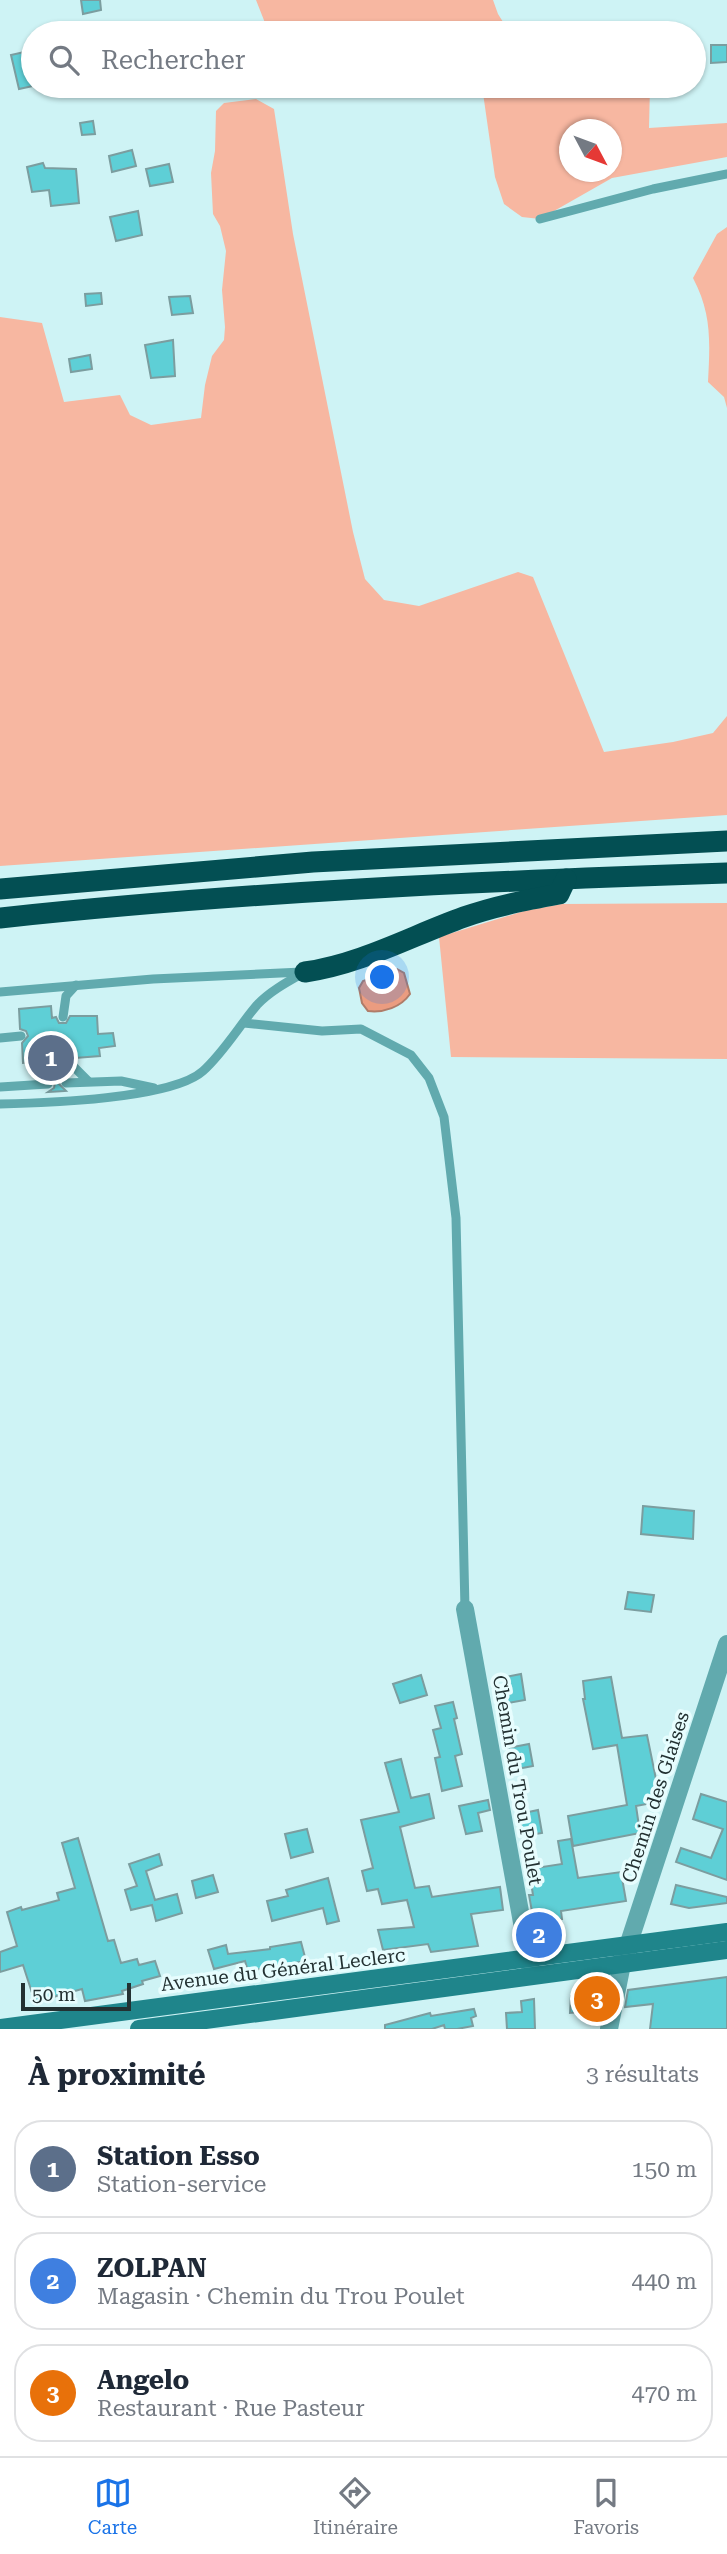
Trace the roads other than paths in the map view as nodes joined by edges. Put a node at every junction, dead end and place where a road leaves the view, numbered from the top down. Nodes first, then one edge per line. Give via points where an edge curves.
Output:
1 (727, 174) edge
2 (540, 219) dead end
3 (727, 841) edge
4 (727, 873) edge
5 (566, 879) junction
6 (0, 889) edge
7 (0, 918) edge
8 (305, 972) junction
9 (76, 985) junction
10 (0, 992) edge
11 (63, 1017) dead end
12 (244, 1023) junction
13 (21, 1036) dead end
14 (0, 1038) edge
15 (66, 1059) dead end
16 (88, 1081) junction
17 (65, 1083) dead end
18 (48, 1084) dead end
19 (0, 1087) edge
20 (162, 1089) junction
21 (0, 1104) edge
22 (466, 1609) joint
23 (727, 1644) edge
24 (727, 1932) edge
25 (629, 1944) junction
26 (727, 1950) edge
27 (622, 1964) junction
28 (530, 1966) junction
29 (44, 2025) edge
30 (0, 2028) edge
31 (139, 2029) edge
32 (609, 2029) edge

1 - 2 lane
3 - 6 highway via 313,862
4 - 5 highway
5 - 7 highway via 389,886
5 - 8 highway via 559,894 464,917 346,964
8 - 9 lane
8 - 12 lane via 259,1003
9 - 10 lane
9 - 11 lane via 66,996
12 - 20 lane via 202,1072
12 - 22 lane via 322,1031 361,1029 411,1055 429,1077 443,1117 456,1218
13 - 14 lane
15 - 16 lane
16 - 17 lane
16 - 20 lane via 121,1081
18 - 19 lane
20 - 21 lane
22 - 28 street, Chemin du Trou Poulet
23 - 25 street, Chemin des Glaises
24 - 25 main road, Avenue du Général Leclerc
25 - 27 street, Chemin des Glaises
25 - 28 main road, Avenue du Général Leclerc
26 - 27 main road, Avenue du Général Leclerc
27 - 28 main road, Avenue du Général Leclerc
27 - 32 street, Chemin des Glaises
28 - 29 main road, Avenue du Général Leclerc
28 - 31 main road, Avenue du Général Leclerc via 512,1978
29 - 30 main road, Avenue du Général Leclerc

